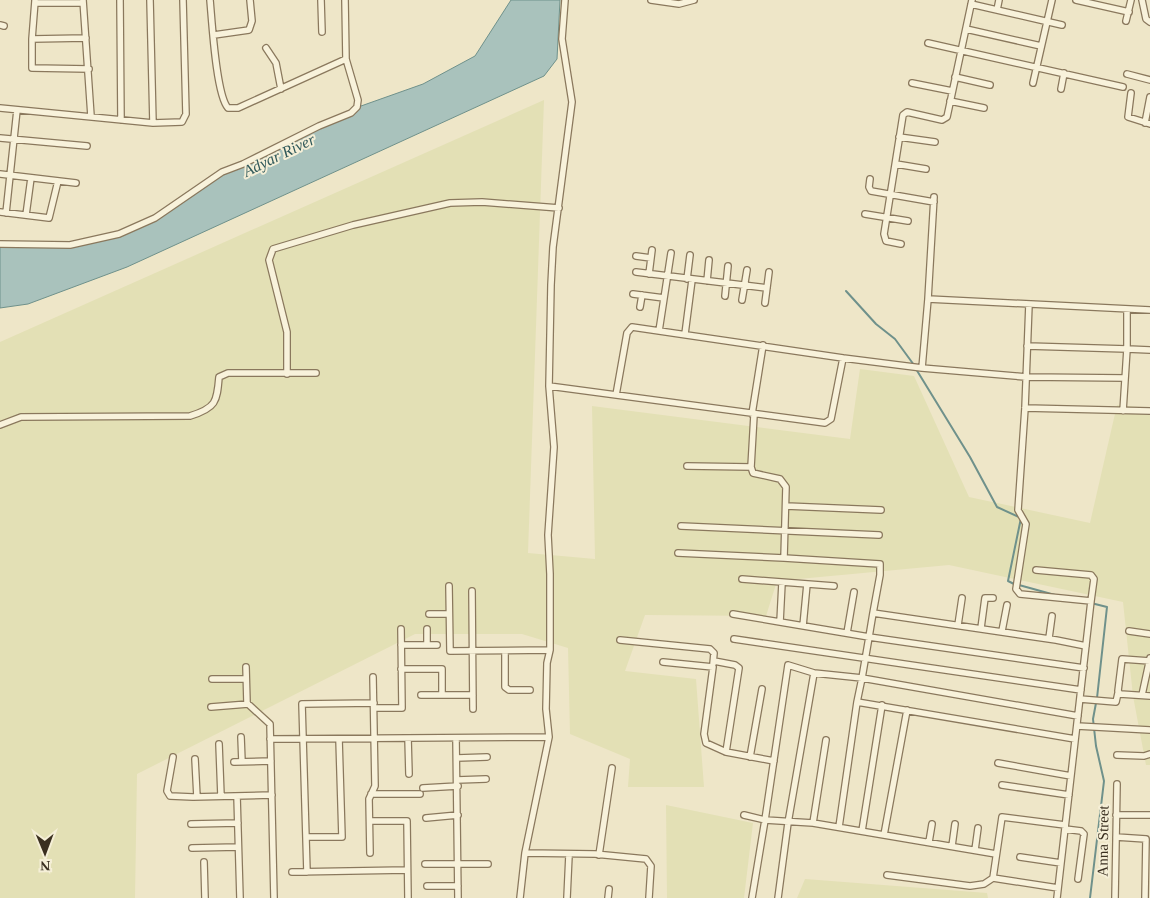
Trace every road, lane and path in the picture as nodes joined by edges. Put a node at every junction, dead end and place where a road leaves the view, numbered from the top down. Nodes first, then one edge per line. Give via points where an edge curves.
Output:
1 (120, 0) edge
2 (150, 0) edge
3 (183, 0) edge
4 (210, 0) edge
5 (250, 0) edge
6 (321, 0) edge
7 (345, 0) edge
8 (565, 0) edge
9 (651, 0) edge
10 (694, 0) edge
11 (999, 0) edge
12 (1052, 0) edge
13 (1076, 0) edge
14 (1131, 0) edge
15 (1142, 0) edge
16 (35, 1) edge
17 (83, 2) edge
18 (971, 2) edge
19 (997, 10) junction
20 (1129, 12) junction
21 (1047, 21) junction
22 (1126, 21) dead end
23 (1150, 22) edge
24 (1062, 25) dead end
25 (966, 28) junction
26 (322, 32) dead end
27 (214, 35) junction
28 (86, 38) junction
29 (32, 39) junction
30 (928, 43) dead end
31 (1041, 46) junction
32 (266, 48) dead end
33 (961, 50) junction
34 (346, 59) junction
35 (1036, 67) junction
36 (89, 69) junction
37 (1064, 73) junction
38 (1127, 74) dead end
39 (955, 77) junction
40 (1150, 80) edge
41 (912, 83) dead end
42 (1033, 83) dead end
43 (990, 85) dead end
44 (1123, 87) dead end
45 (280, 89) junction
46 (1061, 89) dead end
47 (952, 91) junction
48 (1131, 93) dead end
49 (1150, 97) edge
50 (950, 101) junction
51 (0, 108) edge
52 (984, 108) dead end
53 (17, 110) junction
54 (91, 116) junction
55 (121, 120) junction
56 (153, 123) junction
57 (1148, 124) edge
58 (900, 137) junction
59 (0, 138) edge
60 (13, 140) junction
61 (935, 142) dead end
62 (87, 146) dead end
63 (896, 164) junction
64 (926, 169) dead end
65 (0, 174) edge
66 (10, 175) junction
67 (31, 178) junction
68 (870, 179) dead end
69 (58, 181) junction
70 (76, 183) dead end
71 (890, 194) junction
72 (559, 208) junction
73 (3, 212) edge
74 (865, 214) dead end
75 (26, 216) junction
76 (887, 217) junction
77 (908, 221) dead end
78 (0, 244) edge
79 (901, 244) dead end
80 (652, 250) dead end
81 (671, 253) dead end
82 (690, 255) dead end
83 (636, 256) dead end
84 (651, 258) junction
85 (709, 260) dead end
86 (728, 266) dead end
87 (747, 270) dead end
88 (636, 272) dead end
89 (768, 272) dead end
90 (649, 274) junction
91 (668, 276) junction
92 (689, 280) junction
93 (707, 281) junction
94 (726, 284) junction
95 (745, 286) junction
96 (767, 288) junction
97 (633, 294) dead end
98 (642, 295) junction
99 (724, 296) dead end
100 (664, 298) junction
101 (928, 299) junction
102 (742, 300) dead end
103 (765, 303) dead end
104 (1029, 304) junction
105 (640, 307) dead end
106 (1127, 310) junction
107 (1150, 310) edge
108 (659, 331) junction
109 (685, 334) junction
110 (763, 345) junction
111 (1027, 346) junction
112 (1127, 349) junction
113 (1150, 350) edge
114 (843, 358) junction
115 (922, 368) junction
116 (316, 373) dead end
117 (287, 374) junction
118 (1026, 377) junction
119 (1125, 378) junction
120 (549, 386) junction
121 (616, 395) junction
122 (1025, 408) junction
123 (1123, 411) junction
124 (1150, 411) edge
125 (753, 414) junction
126 (0, 425) edge
127 (687, 466) dead end
128 (751, 467) junction
129 (786, 506) junction
130 (881, 510) dead end
131 (681, 526) dead end
132 (785, 531) junction
133 (879, 535) dead end
134 (678, 553) dead end
135 (784, 558) junction
136 (1036, 570) dead end
137 (742, 579) dead end
138 (782, 583) junction
139 (807, 584) junction
140 (449, 586) dead end
141 (834, 586) dead end
142 (472, 591) dead end
143 (854, 592) dead end
144 (962, 598) dead end
145 (992, 598) dead end
146 (1091, 601) junction
147 (1007, 605) dead end
148 (873, 612) junction
149 (428, 614) dead end
150 (449, 614) junction
151 (734, 614) dead end
152 (1052, 616) dead end
153 (780, 622) junction
154 (958, 625) junction
155 (803, 626) junction
156 (427, 628) dead end
157 (980, 628) junction
158 (401, 629) dead end
159 (1002, 631) junction
160 (1129, 631) dead end
161 (847, 633) junction
162 (1150, 634) edge
163 (869, 636) junction
164 (1049, 638) junction
165 (734, 639) dead end
166 (620, 640) dead end
167 (401, 645) junction
168 (427, 645) junction
169 (437, 645) dead end
170 (1086, 646) junction
171 (505, 650) junction
172 (550, 650) junction
173 (473, 651) junction
174 (865, 658) junction
175 (1150, 659) edge
176 (663, 662) dead end
177 (713, 664) junction
178 (246, 668) dead end
179 (1084, 668) junction
180 (401, 669) junction
181 (814, 673) junction
182 (373, 678) dead end
183 (862, 678) junction
184 (212, 679) dead end
185 (246, 679) junction
186 (762, 689) dead end
187 (530, 690) dead end
188 (1082, 690) junction
189 (1118, 693) junction
190 (421, 695) dead end
191 (442, 695) junction
192 (473, 695) junction
193 (1142, 695) junction
194 (1150, 696) edge
195 (1080, 699) junction
196 (858, 702) junction
197 (248, 704) junction
198 (882, 705) junction
199 (374, 706) junction
200 (211, 707) dead end
201 (473, 709) dead end
202 (906, 710) junction
203 (1078, 716) junction
204 (1077, 726) junction
205 (1150, 730) edge
206 (241, 737) dead end
207 (549, 737) junction
208 (374, 738) junction
209 (408, 738) junction
210 (456, 738) junction
211 (1076, 738) junction
212 (270, 739) junction
213 (303, 739) junction
214 (339, 739) junction
215 (826, 740) dead end
216 (219, 744) dead end
217 (726, 752) junction
218 (1150, 754) edge
219 (1117, 755) dead end
220 (173, 757) dead end
221 (487, 757) dead end
222 (750, 757) junction
223 (457, 758) junction
224 (195, 759) dead end
225 (271, 761) junction
226 (774, 761) junction
227 (234, 762) dead end
228 (242, 762) junction
229 (998, 764) dead end
230 (612, 768) dead end
231 (409, 774) dead end
232 (1071, 776) junction
233 (486, 779) dead end
234 (457, 783) junction
235 (1117, 784) dead end
236 (1002, 785) dead end
237 (370, 794) junction
238 (272, 795) junction
239 (1069, 795) junction
240 (221, 796) junction
241 (237, 796) junction
242 (197, 797) junction
243 (458, 815) junction
244 (744, 815) dead end
245 (1116, 815) junction
246 (1150, 815) edge
247 (426, 818) dead end
248 (764, 820) junction
249 (370, 821) junction
250 (238, 823) junction
251 (788, 823) junction
252 (814, 823) junction
253 (191, 824) dead end
254 (932, 824) dead end
255 (955, 824) dead end
256 (839, 827) junction
257 (1065, 827) junction
258 (978, 828) dead end
259 (862, 831) junction
260 (884, 835) junction
261 (306, 837) junction
262 (1116, 837) junction
263 (929, 842) junction
264 (952, 846) junction
265 (238, 847) junction
266 (192, 848) dead end
267 (975, 850) junction
268 (370, 853) dead end
269 (525, 853) junction
270 (996, 854) junction
271 (569, 855) junction
272 (599, 855) junction
273 (1020, 857) dead end
274 (204, 862) dead end
275 (1061, 863) junction
276 (425, 864) dead end
277 (458, 864) junction
278 (488, 864) dead end
279 (407, 870) junction
280 (292, 872) dead end
281 (307, 872) junction
282 (886, 875) dead end
283 (993, 878) junction
284 (1078, 879) dead end
285 (427, 886) dead end
286 (458, 886) junction
287 (1058, 888) junction
288 (609, 889) dead end
289 (205, 898) edge
290 (240, 898) edge
291 (274, 898) edge
292 (408, 898) edge
293 (458, 898) edge
294 (520, 898) edge
295 (567, 898) edge
296 (608, 898) edge
297 (649, 898) edge
298 (752, 898) edge
299 (778, 898) edge
300 (1057, 898) edge
301 (1115, 898) edge
302 (1145, 898) edge

1 - 55 street
2 - 56 street
3 - 56 street via 186,118 182,122
4 - 27 street
5 - 27 street via 252,21 249,30
6 - 26 street
7 - 34 street
8 - 72 street via 562,39 572,102
9 - 10 street via 679,4
11 - 19 street
12 - 21 street
13 - 20 street
14 - 20 street
15 - 23 street via 1146,19
16 - 17 street
16 - 29 street
17 - 28 street
18 - 19 street
18 - 25 street
19 - 21 street
20 - 22 street
21 - 24 street
21 - 31 street
25 - 31 street
25 - 33 street
27 - 45 street via 223,98 228,108 238,108
28 - 29 street
28 - 36 street
29 - 36 street via 32,68
30 - 33 street
31 - 35 street
32 - 45 street via 276,63
33 - 35 street
33 - 39 street
34 - 45 street
34 - 78 street via 358,100 352,113 222,172 155,218 119,234 70,245
35 - 37 street
35 - 42 street
36 - 54 street
37 - 44 street
37 - 46 street
38 - 40 street
39 - 43 street
39 - 47 street
41 - 47 street
47 - 50 street
48 - 57 street via 1128,117
49 - 57 street
50 - 52 street
50 - 58 street via 947,117 942,120 904,113
51 - 53 street
53 - 54 street
53 - 60 street
54 - 55 street
55 - 56 street
58 - 61 street
58 - 63 street
59 - 60 street
60 - 62 street
60 - 66 street
63 - 64 street
63 - 71 street
65 - 66 street
66 - 67 street
66 - 73 street
67 - 69 street
67 - 75 street
68 - 71 street via 870,190
69 - 70 street
69 - 75 street via 49,218
71 - 76 street
71 - 101 street via 934,200
72 - 117 street via 450,203 353,225 273,250 269,260 288,337
72 - 120 street via 551,276
73 - 75 street
74 - 76 street
76 - 77 street
76 - 79 street via 886,242
80 - 84 street
81 - 91 street
82 - 92 street
83 - 84 street
84 - 90 street
85 - 93 street
86 - 94 street
87 - 95 street
88 - 90 street
89 - 96 street
90 - 91 street
91 - 92 street
91 - 100 street
92 - 93 street
92 - 109 street
93 - 94 street
94 - 95 street
94 - 99 street
95 - 96 street
95 - 102 street
96 - 103 street
97 - 98 street
98 - 100 street
98 - 105 street
100 - 108 street
101 - 104 street
101 - 115 street
104 - 106 street
104 - 111 street
106 - 107 street
106 - 112 street
108 - 109 street
108 - 121 street via 629,329
109 - 110 street
110 - 114 street
110 - 125 street
111 - 112 street
111 - 118 street
112 - 113 street
112 - 119 street
114 - 115 street
114 - 125 street via 829,422 820,424
115 - 118 street
116 - 117 street
117 - 126 street via 228,373 219,377 218,399 207,411 190,416 21,417
118 - 119 street
118 - 122 street
119 - 123 street
120 - 121 street
120 - 172 street via 554,447 548,535
121 - 125 street
122 - 123 street
122 - 146 street via 1018,510 1026,524 1016,590 1020,594
123 - 124 street
125 - 128 street
127 - 128 street
128 - 129 street via 756,475 783,482
129 - 130 street
129 - 132 street
131 - 132 street
132 - 133 street
132 - 135 street
134 - 135 street
135 - 148 street via 880,564
136 - 146 street via 1092,575
137 - 138 street
138 - 139 street
138 - 153 street
139 - 141 street
139 - 155 street
140 - 150 street
142 - 173 street
143 - 161 street
144 - 154 street
145 - 157 street via 985,598
146 - 170 street
147 - 159 street
148 - 154 street
148 - 163 street
149 - 150 street
150 - 173 street via 450,651
151 - 153 street
152 - 164 street
153 - 155 street
154 - 157 street
155 - 161 street
156 - 168 street
157 - 159 street
158 - 167 street
159 - 164 street
160 - 162 street
161 - 163 street
163 - 174 street
163 - 179 street
164 - 170 street
165 - 174 street
166 - 177 street via 710,649 714,653
167 - 168 street
167 - 180 street
168 - 169 street
170 - 179 street
171 - 172 street
171 - 173 street
171 - 187 street via 505,687 509,690
172 - 207 street via 546,709
173 - 192 street
174 - 183 street
174 - 188 street
175 - 189 street via 1122,659
175 - 193 street
176 - 177 street
177 - 217 street via 705,740
177 - 217 street via 739,668
178 - 185 street
179 - 188 street
180 - 191 street via 442,669
180 - 199 street via 402,708
181 - 183 street
181 - 226 street via 788,665
181 - 251 street
182 - 199 street
183 - 196 street
183 - 203 street
184 - 185 street
185 - 197 street
186 - 222 street
188 - 195 street
189 - 193 street
189 - 195 street via 1116,702
190 - 191 street
191 - 192 street
192 - 201 street
193 - 194 street
195 - 203 street
196 - 198 street
196 - 256 street
197 - 200 street
197 - 212 street via 268,721
198 - 202 street
198 - 259 street
199 - 208 street
199 - 213 street via 302,704
202 - 211 street
202 - 260 street
203 - 204 street
204 - 205 street
204 - 211 street
206 - 228 street
207 - 210 street
207 - 269 street
208 - 209 street
208 - 214 street
208 - 237 street via 375,786
209 - 210 street
209 - 231 street
210 - 223 street
211 - 232 street
212 - 213 street
212 - 225 street
213 - 214 street
213 - 261 street
214 - 261 street via 342,837
215 - 252 street
216 - 240 street
217 - 222 street
218 - 219 street
220 - 242 street via 168,795
221 - 223 street
222 - 226 street
223 - 234 street
224 - 242 street
225 - 228 street
225 - 238 street
226 - 248 street
227 - 228 street
229 - 232 street
230 - 272 street
232 - 239 street
233 - 234 street
234 - 237 street via 422,791
234 - 243 street
235 - 245 street, Anna Street
236 - 239 street
237 - 249 street
238 - 241 street
238 - 291 street
239 - 257 street
240 - 241 street
240 - 242 street
241 - 250 street
243 - 247 street
243 - 277 street
244 - 248 street
245 - 246 street
245 - 262 street, Anna Street
248 - 251 street
248 - 298 street
249 - 268 street
249 - 279 street via 407,821
250 - 253 street
250 - 265 street
251 - 252 street
251 - 299 street
252 - 256 street
254 - 263 street
255 - 264 street
256 - 259 street
257 - 270 street via 1002,817
257 - 275 street
257 - 284 street via 1084,834
258 - 267 street
259 - 260 street
260 - 263 street
261 - 281 street
262 - 301 street, Anna Street
262 - 302 street via 1146,839
263 - 264 street
264 - 267 street
265 - 266 street
265 - 290 street
267 - 270 street
269 - 271 street
269 - 294 street
270 - 283 street
271 - 272 street
271 - 295 street
272 - 297 street via 649,862
273 - 275 street
274 - 289 street
275 - 287 street
276 - 277 street
277 - 278 street
277 - 286 street
279 - 281 street
279 - 292 street
280 - 281 street
282 - 283 street via 970,886 984,884
283 - 287 street
285 - 286 street
286 - 293 street
287 - 300 street
288 - 296 street

